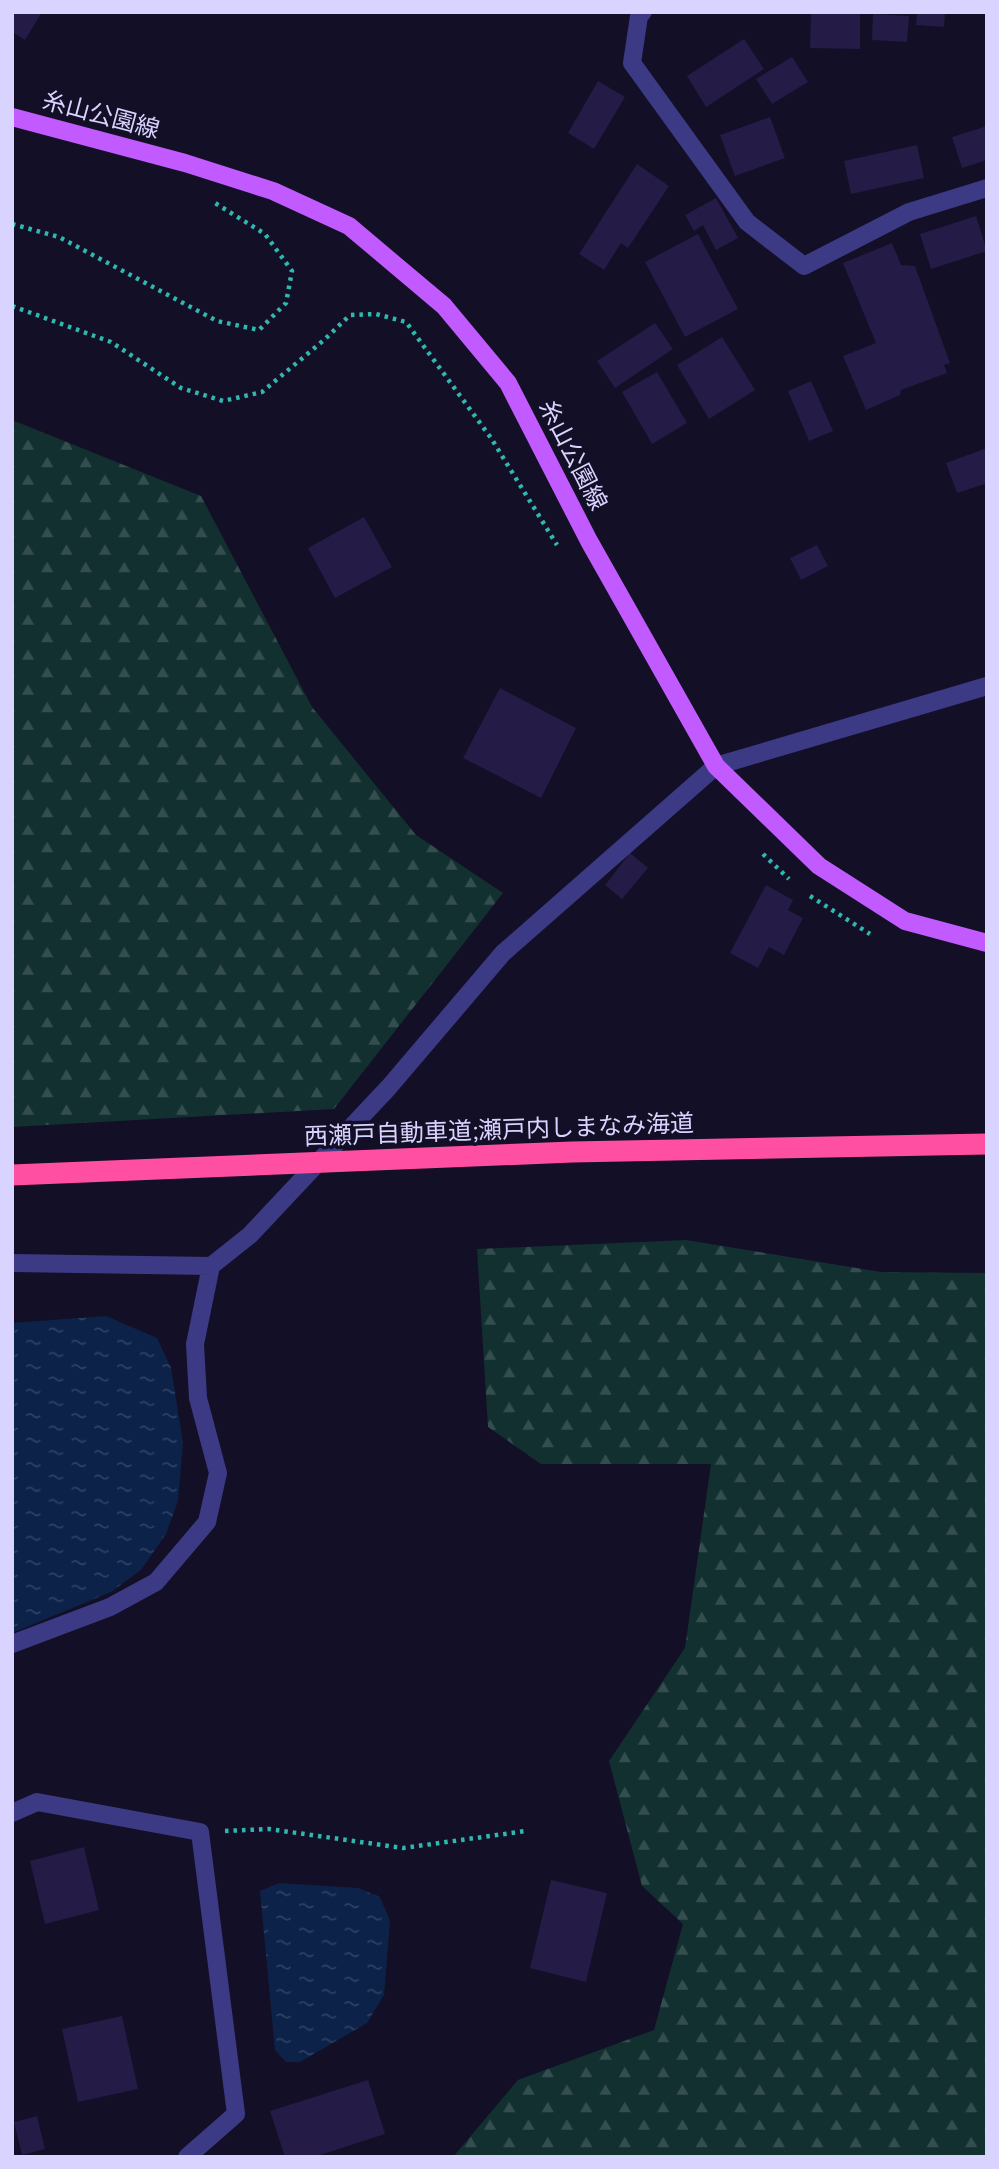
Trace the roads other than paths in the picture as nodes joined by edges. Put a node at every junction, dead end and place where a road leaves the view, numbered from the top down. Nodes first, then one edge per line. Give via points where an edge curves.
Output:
1 (643, 12) edge
2 (12, 117) edge
3 (987, 188) edge
4 (987, 686) edge
5 (716, 766) junction
6 (987, 943) edge
7 (987, 1144) edge
8 (12, 1175) edge
9 (12, 1263) edge
10 (211, 1266) junction
11 (12, 1644) edge
12 (12, 1813) edge
13 (187, 2157) edge

1 - 3 street via 632,64 747,222 804,266 909,212
2 - 5 main road, 糸山公園線 via 273,191 349,226 444,306 508,383 589,541
4 - 5 street
5 - 6 main road, 糸山公園線 via 818,866 905,921
5 - 10 street via 503,953 379,1097 250,1235
7 - 8 highway, 西瀬戸自動車道;瀬戸内しまなみ海道, bridge via 572,1152
9 - 10 street
10 - 11 street via 195,1344 198,1398 218,1473 207,1522 156,1582 110,1607
12 - 13 street via 37,1802 200,1832 236,2114

